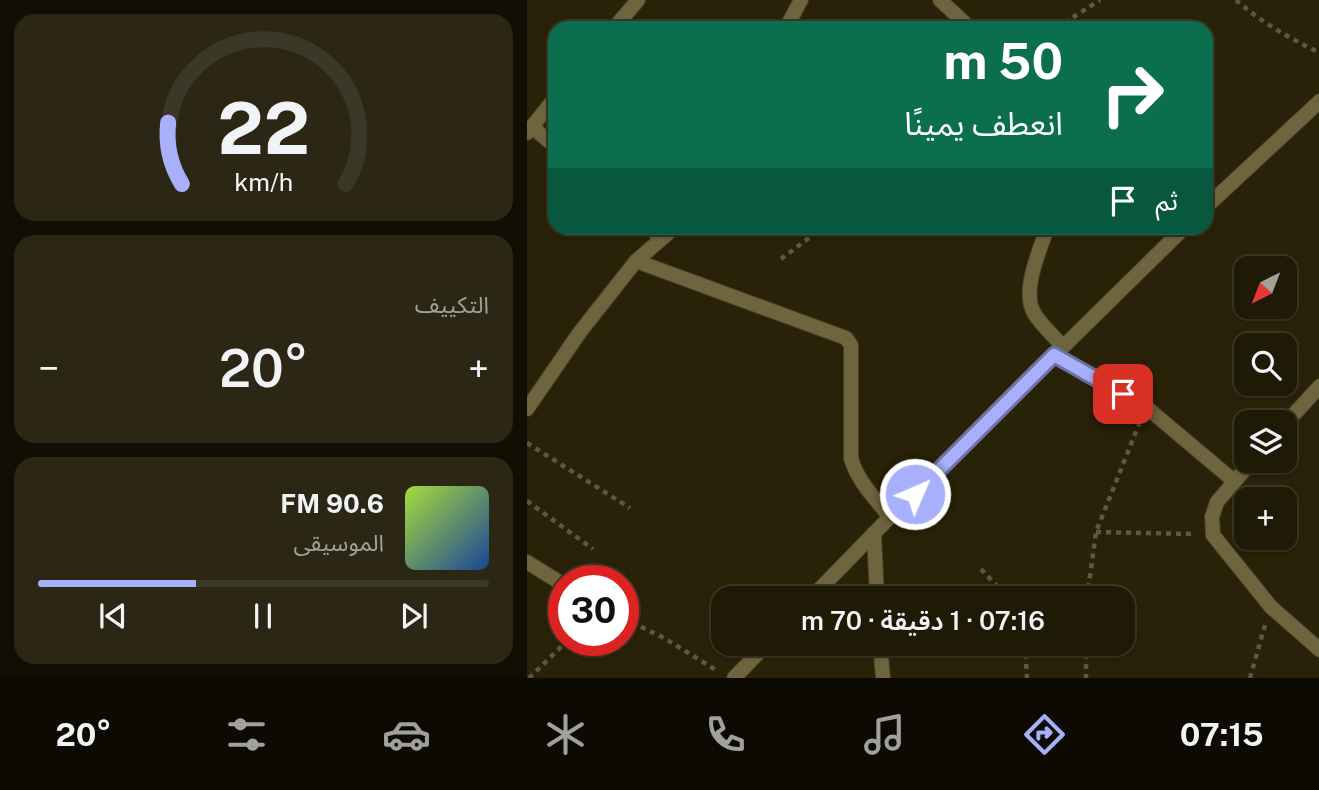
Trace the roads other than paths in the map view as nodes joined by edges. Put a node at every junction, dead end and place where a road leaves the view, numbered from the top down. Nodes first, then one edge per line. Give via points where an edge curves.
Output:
1 (638, 0) edge
2 (801, 0) edge
3 (940, 0) edge
4 (620, 21) edge
5 (790, 21) edge
6 (962, 21) edge
7 (1319, 101) edge
8 (548, 107) edge
9 (530, 130) edge
10 (548, 142) edge
11 (1213, 199) edge
12 (658, 235) edge
13 (666, 235) edge
14 (1045, 235) edge
15 (1174, 235) edge
16 (662, 238) junction
17 (636, 261) junction
18 (1059, 351) junction
19 (1319, 386) edge
20 (527, 409) edge
21 (1297, 411) edge
22 (1241, 473) edge
23 (1234, 481) junction
24 (890, 517) junction
25 (873, 533) junction
26 (527, 562) edge
27 (548, 575) edge
28 (822, 586) edge
29 (876, 586) edge
30 (1319, 650) edge
31 (755, 656) edge
32 (882, 656) edge
33 (734, 678) edge
34 (883, 678) edge

1 - 4 street
2 - 5 street
3 - 6 street
7 - 11 street
8 - 9 street
9 - 10 street
12 - 16 street
13 - 16 street
14 - 18 street via 1028,288 1034,313
15 - 18 street
16 - 17 street
17 - 20 street
17 - 24 street via 846,338 851,345 851,458 859,478
18 - 23 street via 1146,407
18 - 24 street
19 - 21 street
22 - 23 street
23 - 30 street via 1217,502 1213,535 1271,607
24 - 25 street
25 - 28 street
25 - 29 street
26 - 27 street
31 - 33 street
32 - 34 street

